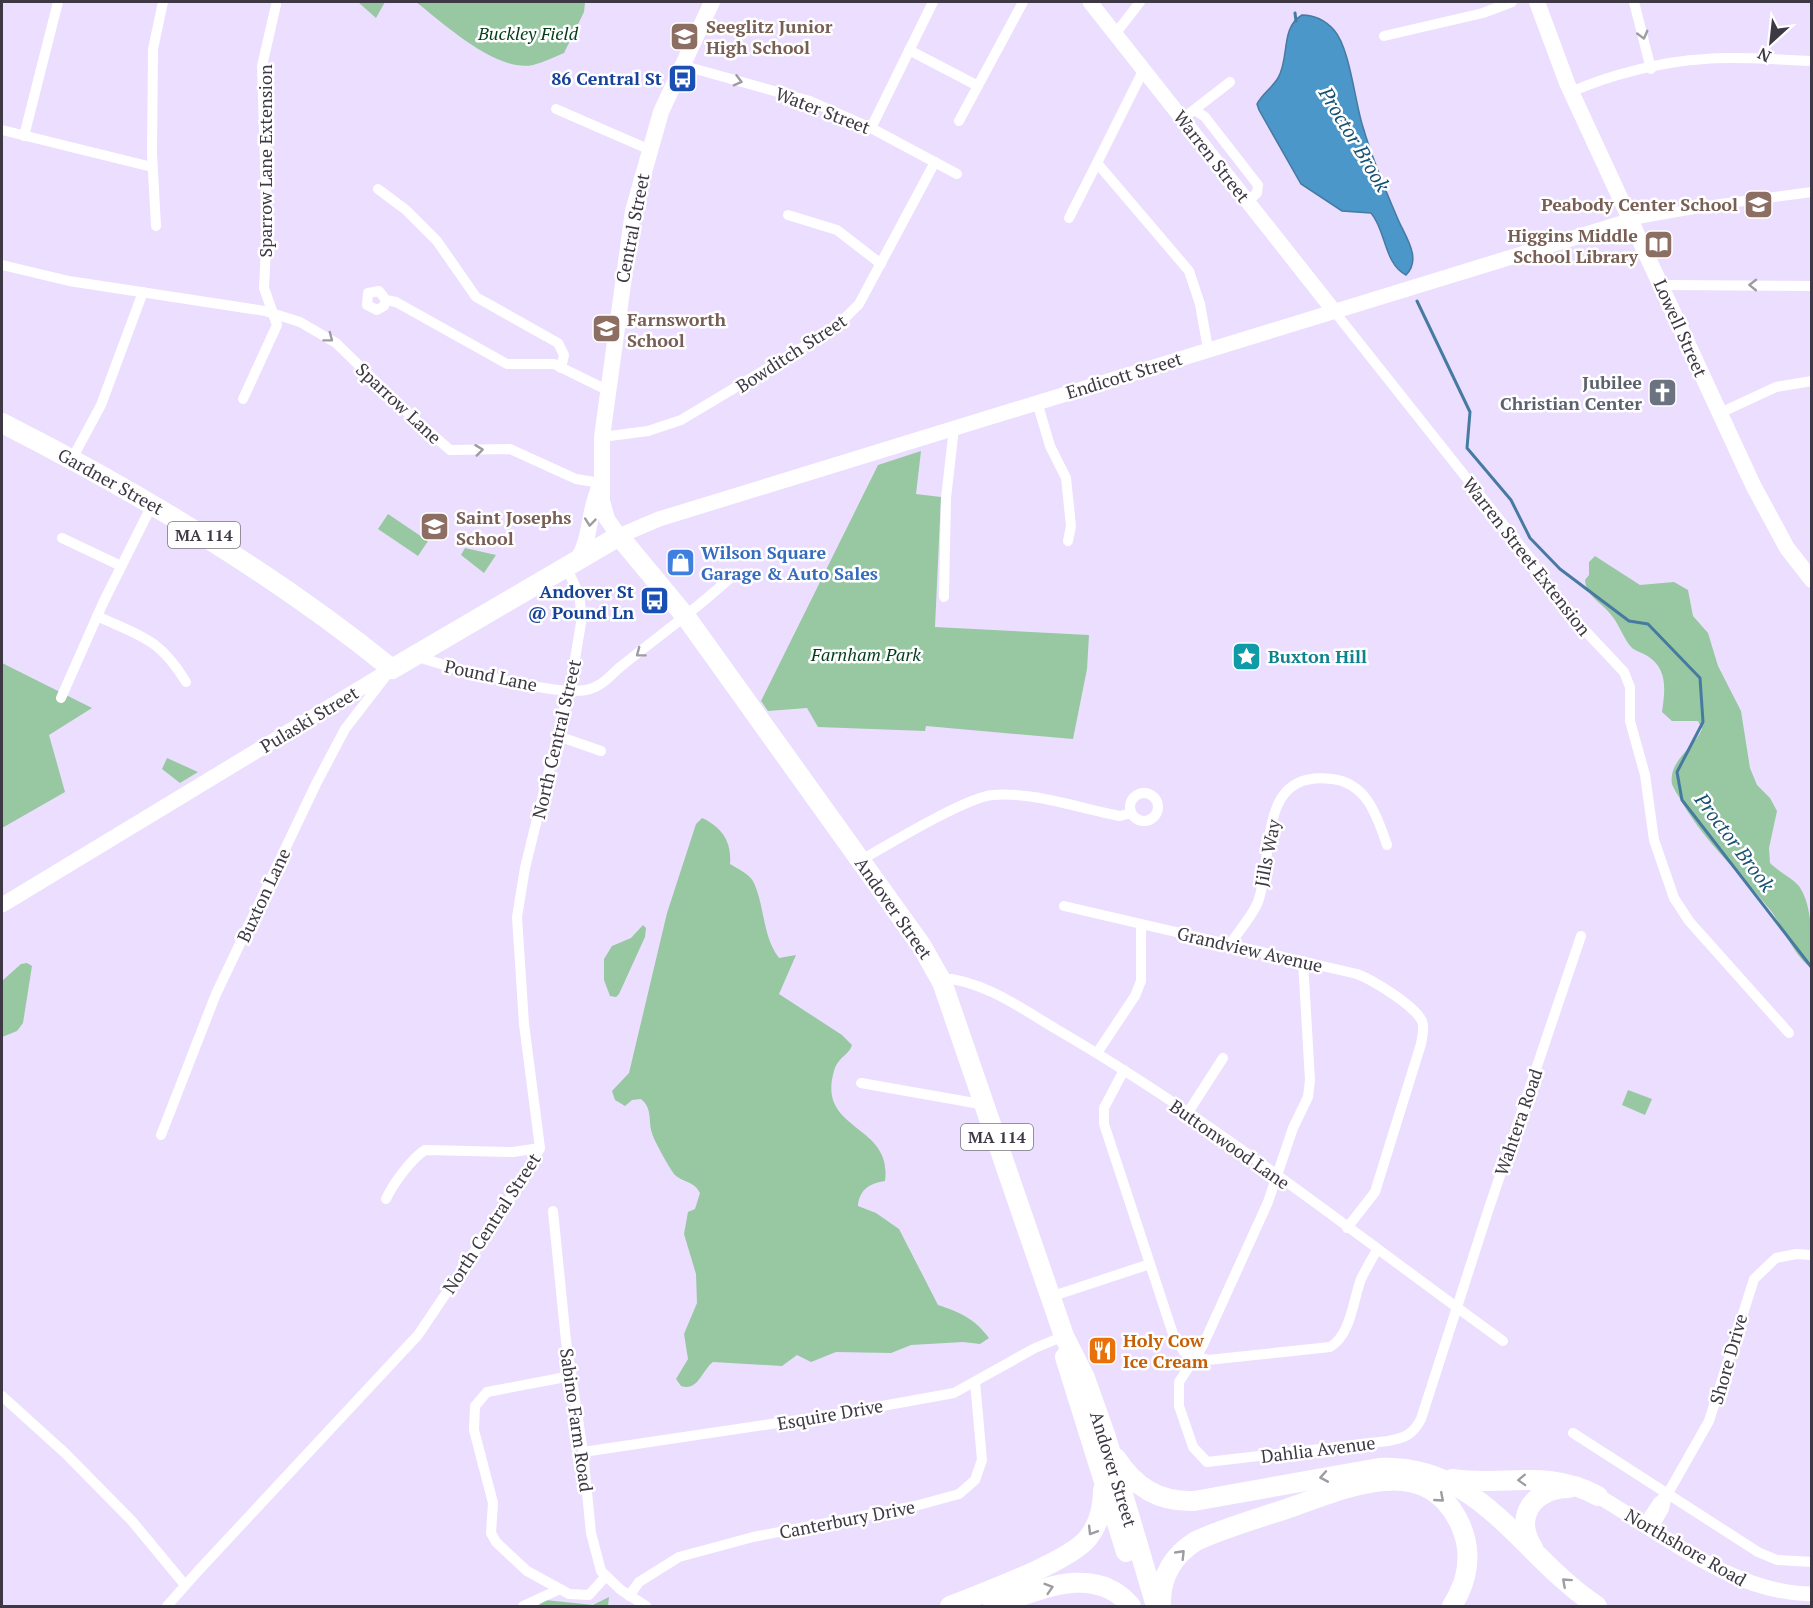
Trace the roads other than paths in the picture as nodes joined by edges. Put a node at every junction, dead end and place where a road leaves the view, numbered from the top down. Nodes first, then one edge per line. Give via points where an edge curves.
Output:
1 (58, 2) edge
2 (163, 2) edge
3 (712, 2) edge
4 (933, 2) edge
5 (1023, 2) edge
6 (1090, 2) edge
7 (1140, 2) edge
8 (1512, 2) edge
9 (1537, 2) edge
10 (1634, 2) edge
11 (276, 5) dead end
12 (1116, 33) junction
13 (1384, 36) dead end
14 (909, 50) junction
15 (1812, 61) edge
16 (681, 66) junction
17 (1144, 69) junction
18 (1651, 69) junction
19 (1230, 82) dead end
20 (978, 86) junction
21 (1571, 92) junction
22 (556, 109) dead end
23 (1189, 114) junction
24 (959, 121) dead end
25 (871, 128) junction
26 (2, 130) edge
27 (24, 136) junction
28 (648, 149) junction
29 (935, 162) junction
30 (1096, 163) junction
31 (153, 167) junction
32 (957, 174) dead end
33 (378, 189) dead end
34 (1812, 192) edge
35 (788, 215) dead end
36 (1069, 218) dead end
37 (1632, 220) junction
38 (156, 226) dead end
39 (881, 264) junction
40 (2, 266) edge
41 (1662, 285) junction
42 (1812, 286) edge
43 (143, 292) junction
44 (386, 300) dead end
45 (1334, 311) junction
46 (275, 315) junction
47 (1208, 349) junction
48 (561, 368) junction
49 (1812, 381) edge
50 (607, 390) junction
51 (243, 399) dead end
52 (1037, 402) junction
53 (1720, 413) junction
54 (2, 423) edge
55 (954, 428) junction
56 (602, 437) junction
57 (72, 459) junction
58 (600, 484) junction
59 (153, 503) junction
60 (619, 536) junction
61 (62, 538) dead end
62 (1068, 541) dead end
63 (572, 562) junction
64 (121, 566) junction
65 (1809, 572) edge
66 (729, 579) dead end
67 (944, 597) dead end
68 (97, 616) junction
69 (686, 617) junction
70 (416, 656) junction
71 (392, 669) junction
72 (186, 682) dead end
73 (568, 692) junction
74 (62, 698) dead end
75 (558, 736) junction
76 (601, 751) dead end
77 (1131, 813) dead end
78 (1387, 845) dead end
79 (861, 860) junction
80 (2, 905) edge
81 (1064, 906) dead end
82 (1141, 926) junction
83 (1581, 936) dead end
84 (1230, 944) junction
85 (1303, 961) junction
86 (940, 978) junction
87 (1789, 1033) dead end
88 (1097, 1053) junction
89 (1223, 1058) dead end
90 (1124, 1070) junction
91 (861, 1083) dead end
92 (986, 1105) junction
93 (1187, 1114) junction
94 (160, 1135) dead end
95 (540, 1148) junction
96 (1275, 1176) junction
97 (386, 1199) dead end
98 (554, 1211) dead end
99 (1347, 1228) junction
100 (1377, 1250) junction
101 (1812, 1255) edge
102 (1150, 1264) junction
103 (1050, 1297) junction
104 (1458, 1308) junction
105 (1064, 1336) junction
106 (1503, 1341) dead end
107 (1195, 1357) junction
108 (571, 1376) junction
109 (975, 1382) junction
110 (2, 1396) edge
111 (1572, 1433) dead end
112 (1106, 1437) junction
113 (583, 1452) junction
114 (1102, 1475) junction
115 (1443, 1478) junction
116 (1666, 1495) junction
117 (1598, 1496) junction
118 (1648, 1526) junction
119 (1537, 1555) junction
120 (1812, 1563) edge
121 (606, 1576) junction
122 (185, 1585) junction
123 (560, 1589) junction
124 (1812, 1594) edge
125 (629, 1596) junction
126 (167, 1606) edge
127 (523, 1606) edge
128 (646, 1606) edge
129 (950, 1606) edge
130 (993, 1606) edge
131 (1131, 1606) edge
132 (1143, 1606) edge
133 (1155, 1606) edge
134 (1161, 1606) edge
135 (1452, 1606) edge
136 (1597, 1606) edge

1 - 27 street
2 - 31 street via 153,49
3 - 16 main road, Central Street
4 - 14 street
5 - 20 street
6 - 12 street, Warren Street
7 - 12 street
8 - 13 street via 1483,13
9 - 21 main road, Lowell Street
10 -> 18 street
11 - 46 street, Sparrow Lane Extension via 262,66 267,227 264,288
12 - 17 street, Warren Street
14 - 20 street
14 - 25 street
15 - 18 street via 1706,58
16 -> 25 street, Water Street via 785,92
16 - 28 main road, Central Street
17 - 23 street, Warren Street
17 - 30 street
18 - 21 street
19 - 23 street
20 - 24 street
21 - 37 main road, Lowell Street
22 - 28 street
23 - 45 street, Warren Street via 1248,201
25 - 29 street, Water Street
26 - 27 street
27 - 31 street
28 - 50 main road, Central Street via 633,211
29 - 32 street, Water Street
29 - 39 street, Bowditch Street
30 - 36 street
30 - 47 street via 1189,271
31 - 38 street
33 - 48 street via 437,241 476,297 558,343 564,355
34 - 37 street
35 - 39 street via 837,230
37 - 41 main road, Lowell Street
37 - 45 street, Endicott Street
39 - 56 street, Bowditch Street via 854,312 835,328 681,420 648,431
40 - 43 street, Sparrow Lane
42 -> 41 street
41 - 53 main road, Lowell Street
43 - 46 street, Sparrow Lane
43 - 57 street via 101,405
44 - 48 street via 507,363 548,363
45 - 47 street, Endicott Street
45 - 87 street, Warren Street Extension via 1530,558 1561,605 1624,672 1630,687 1630,721 1646,775 1654,840 1674,898 1689,921
46 - 51 street via 277,325
46 -> 58 street, Sparrow Lane via 300,322 328,337 450,450 510,449 576,479
47 - 52 street, Endicott Street
48 - 50 street
49 - 53 street via 1776,387
50 - 56 main road, Central Street
52 - 55 street, Endicott Street
52 - 62 street via 1050,446 1066,478 1071,526
53 - 65 main road, Lowell Street via 1765,510 1787,548
54 - 57 highway, Gardner Street / MA 114
55 - 60 street, Endicott Street via 659,519
55 - 67 street via 946,498
56 - 58 main road, Central Street
57 - 59 highway, Gardner Street / MA 114
58 - 60 main road, Central Street via 604,512
58 -> 63 main road via 591,509 588,538
59 - 64 street
59 - 71 highway, Gardner Street / MA 114 via 280,586
60 - 63 highway, Pulaski Street
60 - 69 highway, Andover Street / MA 114
61 - 64 street
63 - 70 highway, Pulaski Street
63 - 73 street, North Central Street via 582,607
64 - 68 street
66 - 69 street, Pound Lane
68 - 72 street via 153,642 170,656
68 - 74 street
69 -> 73 street, Pound Lane via 603,682 586,690
69 - 79 highway, Andover Street / MA 114
70 - 71 highway, Pulaski Street
70 - 73 street, Pound Lane via 448,667
71 - 80 street, Pulaski Street
71 - 94 street, Buxton Lane via 358,708 320,776 216,994
73 - 75 street, North Central Street
75 - 76 street
75 - 95 street, North Central Street via 525,868 518,916 524,1024
77 - 79 street via 1120,816 1017,796 991,795
78 - 84 street, Jills Way via 1377,816 1353,785 1344,780 1308,778 1288,787 1273,818 1257,903
79 - 86 highway, Andover Street / MA 114
81 - 82 street, Grandview Avenue
82 - 84 street, Grandview Avenue
82 - 88 street via 1142,974 1138,989
83 - 104 street, Wahtera Road
84 - 85 street, Grandview Avenue
85 - 96 street via 1310,1089
85 - 99 street, Grandview Avenue via 1371,979 1422,1022 1421,1044 1375,1192
86 - 88 street, Buttonwood Lane via 987,991
86 - 92 highway, Andover Street / MA 114
88 - 90 street, Buttonwood Lane
89 - 93 street
90 - 93 street, Buttonwood Lane
90 - 102 street via 1103,1116
91 - 92 street
92 - 103 highway, Andover Street / MA 114
93 - 96 street, Buttonwood Lane
95 - 97 street via 513,1152 424,1150 413,1158
95 - 122 street, North Central Street via 418,1335
96 - 99 street, Buttonwood Lane
96 - 107 street via 1264,1213
98 - 108 street, Sabino Farm Road
99 - 100 street, Buttonwood Lane
100 - 104 street, Buttonwood Lane
100 - 107 street via 1360,1282 1344,1330 1330,1347 1218,1361
101 - 116 street, Shore Drive via 1776,1258 1754,1279 1709,1421
102 - 103 street
102 - 107 street via 1177,1342
103 - 105 highway, Andover Street / MA 114
104 - 106 street, Buttonwood Lane
104 - 107 street, Dahlia Avenue via 1421,1419 1415,1431 1398,1439 1207,1462 1193,1447 1177,1395 1179,1382
105 - 109 street, Esquire Drive
105 - 112 highway, Andover Street / MA 114 via 1085,1378
105 - 114 highway, Andover Street / MA 114 via 1068,1370
108 - 113 street, Sabino Farm Road
108 - 123 street via 487,1392 476,1406 474,1430 493,1503 490,1533 527,1571
109 - 113 street, Esquire Drive via 954,1393
109 - 125 street, Canterbury Drive via 982,1460 975,1480 959,1494 753,1537 679,1557 639,1582
110 - 122 street via 132,1521
111 - 116 street
115 -> 112 highway via 1407,1468 1379,1468 1179,1501 1143,1489 1123,1469
112 - 133 highway, Andover Street / MA 114
113 - 121 street, Sabino Farm Road via 591,1533 601,1571
114 -> 129 highway via 1100,1517 1079,1548
114 - 132 highway, Andover Street / MA 114
117 -> 115 highway via 1557,1480
115 - 119 highway via 1477,1498
116 - 118 street, Shore Drive via 1664,1509
116 - 120 street via 1764,1556
117 - 118 street, Northshore Road
117 - 119 highway via 1580,1489 1554,1488 1538,1498 1524,1521 1524,1531
118 - 124 street, Northshore Road via 1751,1585
136 -> 119 highway
121 - 123 street via 589,1595 569,1594
121 - 125 street, Sabino Farm Road
122 - 126 street, North Central Street
123 - 127 street
125 - 128 street, Sabino Farm Road
130 -> 131 highway via 1054,1586 1083,1582 1109,1589
134 -> 135 highway via 1161,1588 1169,1568 1196,1541 1340,1490 1384,1479 1411,1482 1433,1492 1458,1520 1465,1534 1467,1566 1464,1583

